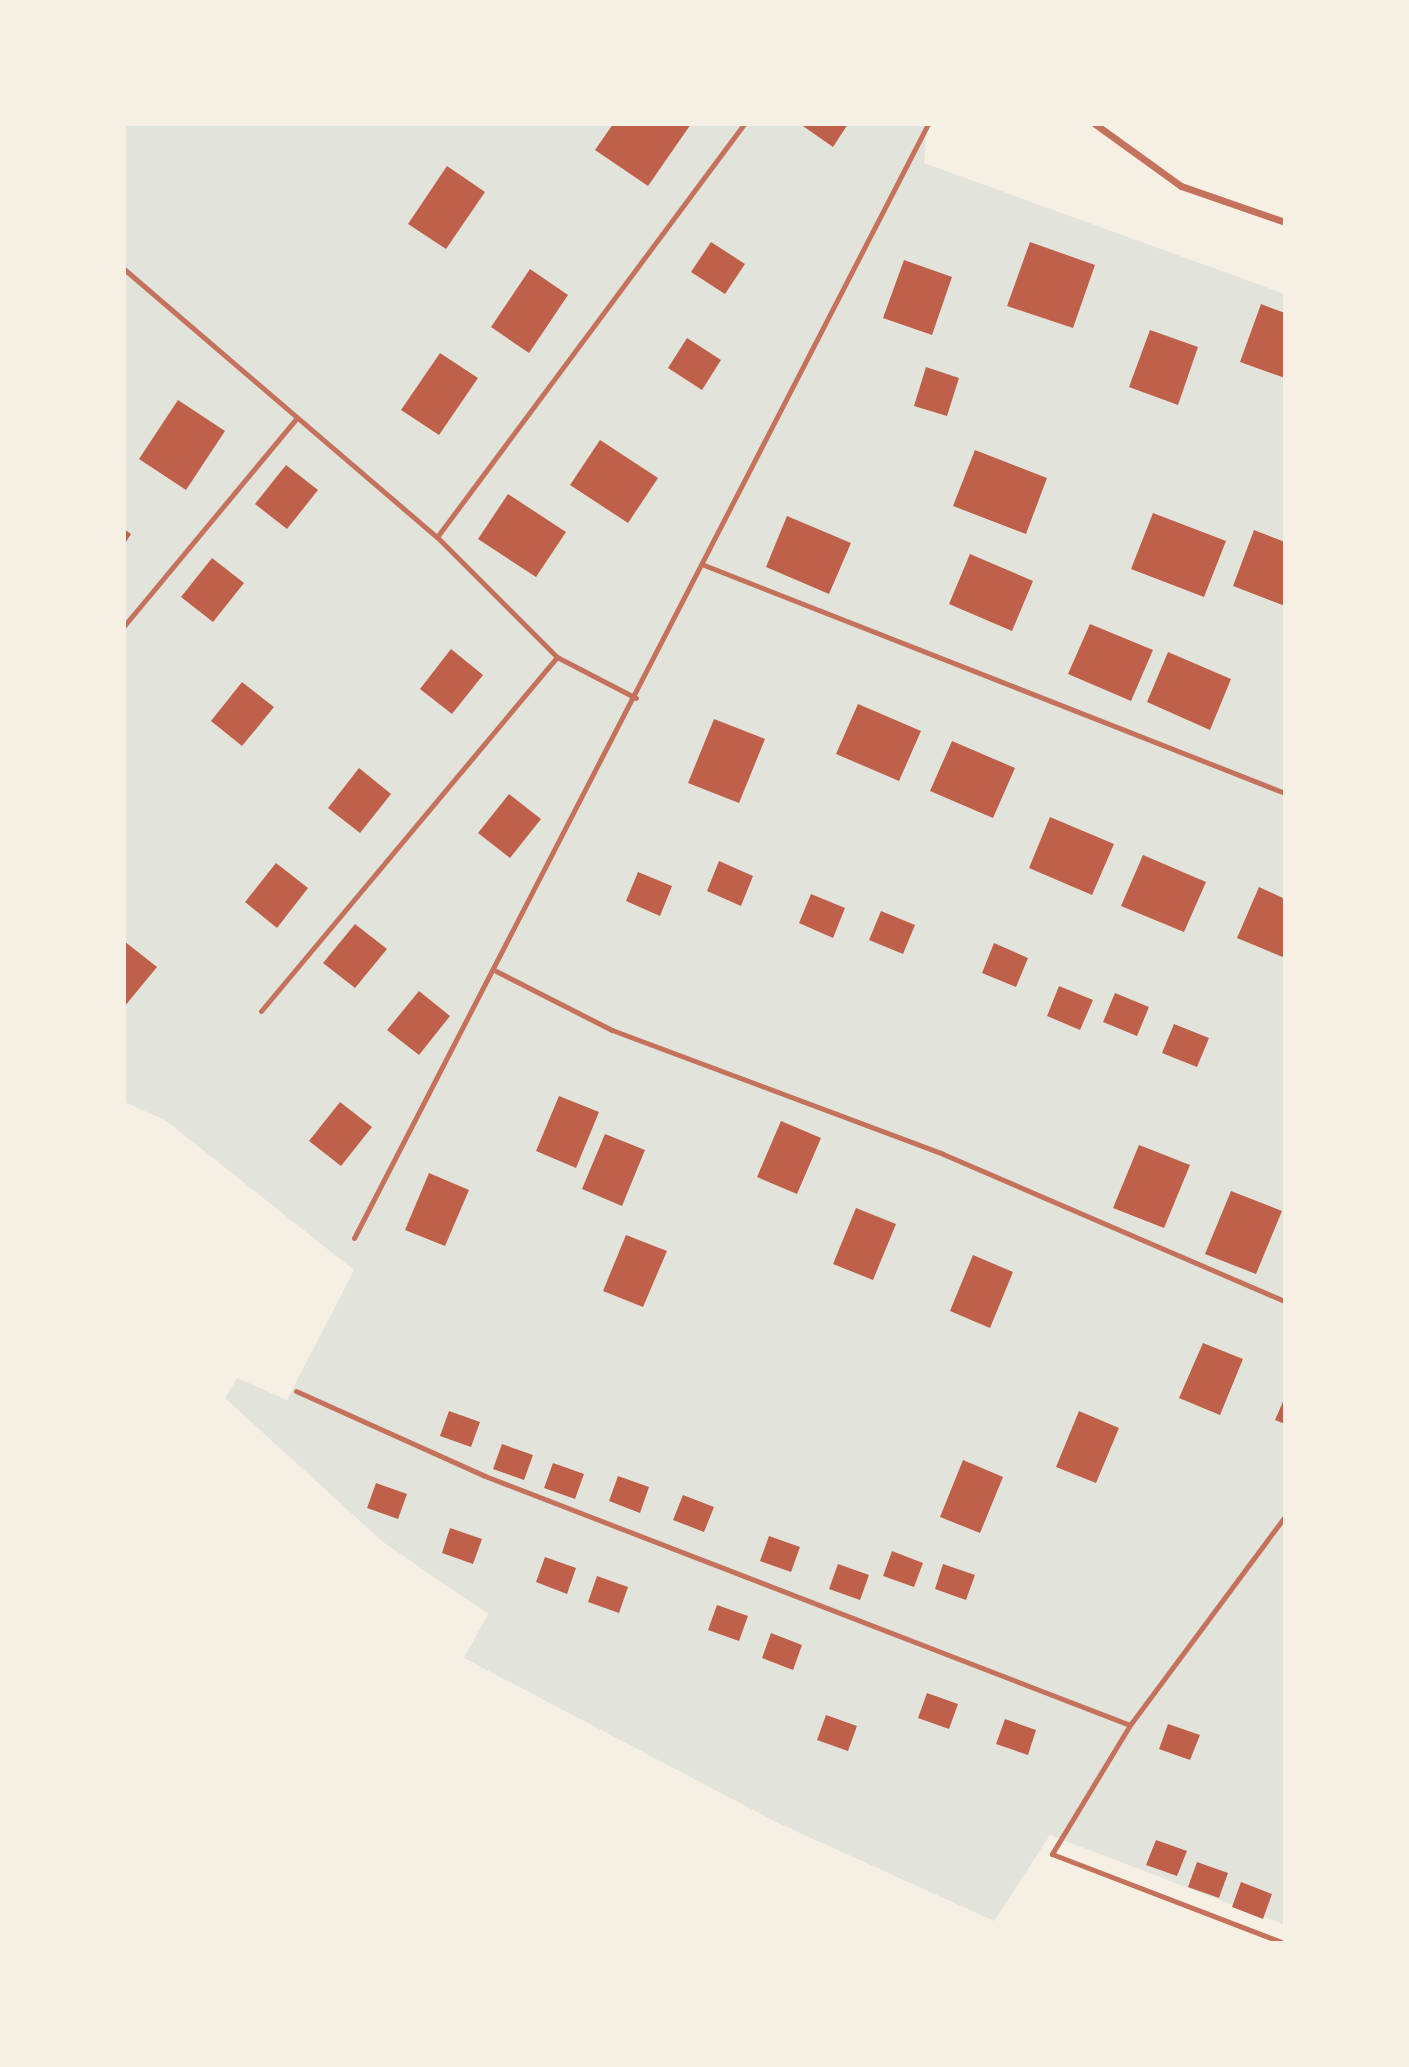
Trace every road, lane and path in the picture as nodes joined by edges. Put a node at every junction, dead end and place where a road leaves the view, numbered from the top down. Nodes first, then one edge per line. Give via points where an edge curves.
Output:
1 (744, 124) edge
2 (928, 124) edge
3 (1095, 124) edge
4 (1285, 222) edge
5 (124, 269) edge
6 (295, 420) junction
7 (437, 537) junction
8 (704, 565) junction
9 (124, 626) edge
10 (557, 657) junction
11 (636, 698) junction
12 (1285, 793) edge
13 (496, 971) junction
14 (261, 1011) dead end
15 (354, 1238) dead end
16 (1285, 1301) edge
17 (296, 1391) dead end
18 (1285, 1517) edge
19 (1130, 1725) junction
20 (1284, 1943) edge

1 - 7 lane
2 - 8 lane
3 - 4 street via 1181,186
5 - 6 lane
6 - 7 lane
6 - 9 lane
7 - 10 lane
8 - 11 lane
8 - 12 lane
10 - 11 lane
10 - 14 lane
11 - 13 lane
13 - 15 lane
13 - 16 lane via 612,1030 943,1154
17 - 19 lane via 485,1476
18 - 19 lane
19 - 20 lane via 1052,1853

